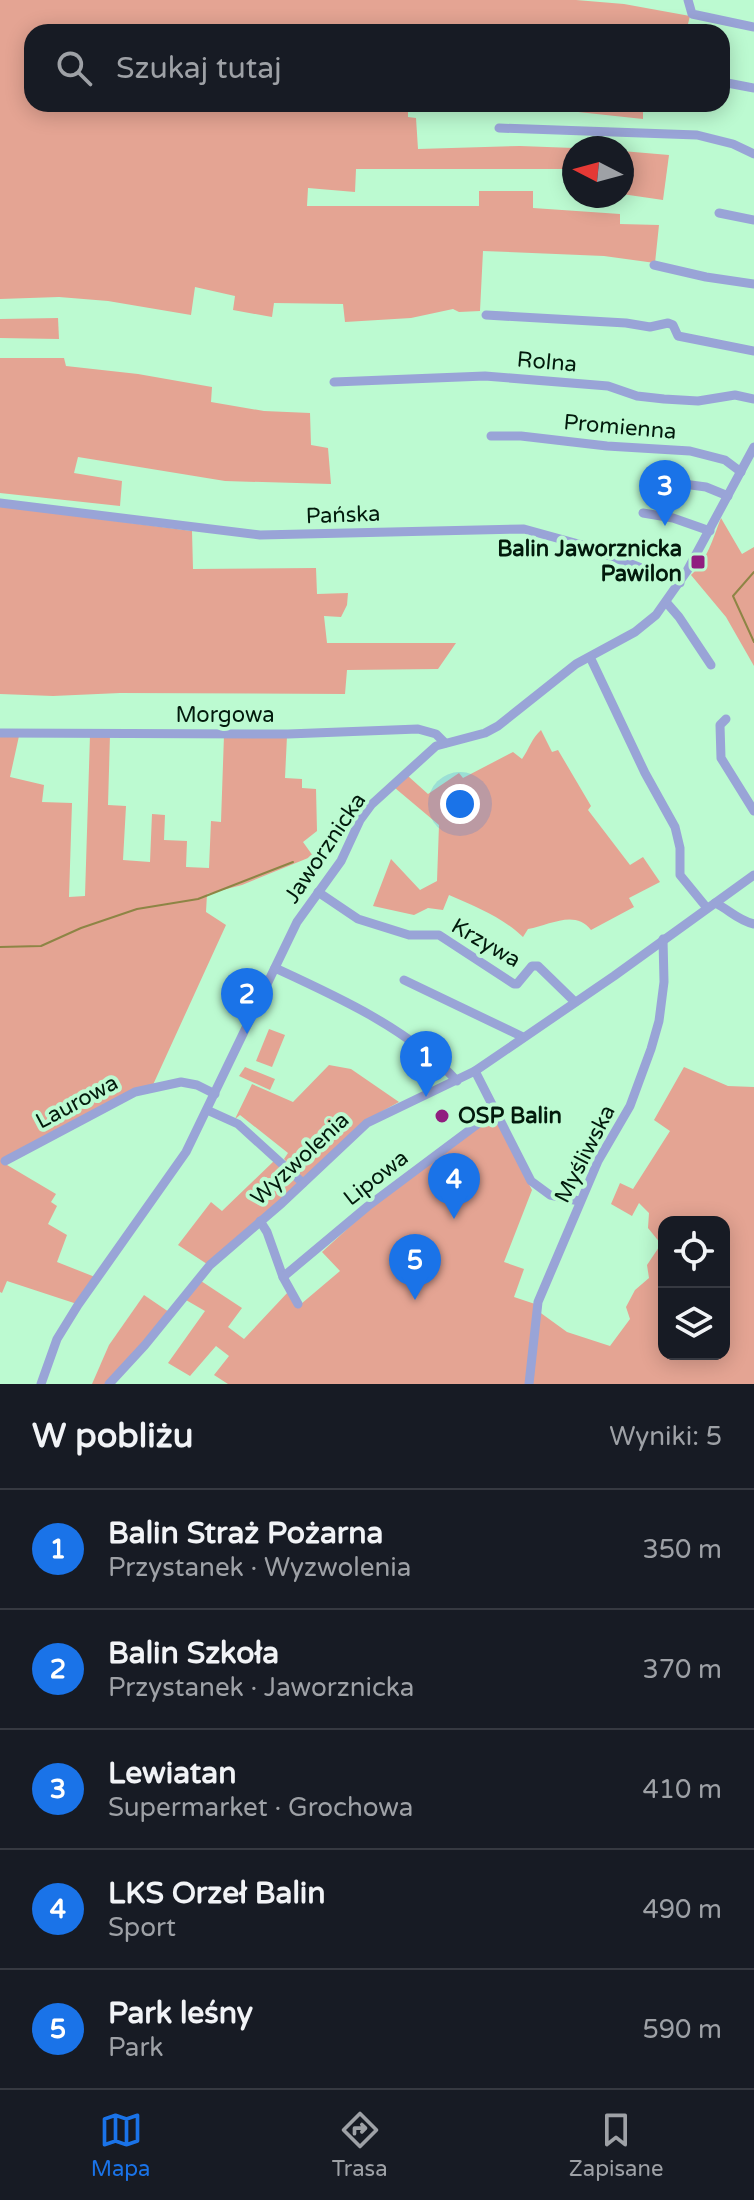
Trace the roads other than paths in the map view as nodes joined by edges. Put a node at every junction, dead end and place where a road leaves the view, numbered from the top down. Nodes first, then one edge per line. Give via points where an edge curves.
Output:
1 (688, 0) edge
2 (754, 27) edge
3 (730, 84) edge
4 (754, 88) edge
5 (499, 128) dead end
6 (754, 154) edge
7 (719, 213) dead end
8 (754, 220) edge
9 (654, 265) dead end
10 (754, 284) edge
11 (486, 315) dead end
12 (754, 351) edge
13 (334, 382) dead end
14 (754, 399) edge
15 (491, 436) dead end
16 (754, 447) edge
17 (741, 472) junction
18 (676, 483) dead end
19 (728, 496) junction
20 (0, 503) edge
21 (643, 513) dead end
22 (710, 531) junction
23 (680, 583) junction
24 (666, 602) junction
25 (590, 657) junction
26 (711, 665) dead end
27 (726, 719) dead end
28 (0, 733) edge
29 (445, 743) junction
30 (754, 811) edge
31 (754, 877) edge
32 (318, 892) junction
33 (711, 905) junction
34 (754, 924) edge
35 (663, 939) junction
36 (275, 968) junction
37 (404, 980) dead end
38 (575, 1002) junction
39 (523, 1037) junction
40 (475, 1071) junction
41 (457, 1081) junction
42 (215, 1094) junction
43 (207, 1110) junction
44 (495, 1111) junction
45 (5, 1161) dead end
46 (303, 1183) junction
47 (579, 1201) junction
48 (260, 1221) junction
49 (283, 1277) junction
50 (298, 1304) dead end
51 (41, 1384) edge
52 (109, 1384) edge
53 (529, 1384) edge

1 - 2 street via 692,14
3 - 4 street
5 - 6 street via 697,135
7 - 8 street
9 - 10 street
11 - 12 street via 650,327 668,323 678,336
13 - 14 street, Rolna via 485,376 608,386 664,399
15 - 17 street, Promienna via 690,451 725,460
16 - 17 street, Jaworznicka
17 - 19 street, Jaworznicka
18 - 19 street
19 - 22 street, Jaworznicka
20 - 23 street, Pańska via 260,535 524,529
21 - 22 street
22 - 23 street, Jaworznicka
23 - 24 street, Jaworznicka
24 - 25 street, Jaworznicka via 635,632
24 - 26 street
25 - 29 street, Jaworznicka via 498,726
25 - 33 street via 675,827 680,875
27 - 30 street via 720,725 721,758
28 - 29 street, Morgowa via 418,729
29 - 32 street, Jaworznicka via 429,751 371,805
31 - 33 street, Wyzwolenia
32 - 36 street, Jaworznicka
32 - 38 street, Krzywa via 358,919 409,935 439,935 514,984 538,966
33 - 34 street
33 - 35 street, Wyzwolenia
35 - 38 street, Wyzwolenia
35 - 47 street, Myśliwska via 664,982 651,1049 630,1106
36 - 41 street via 330,992 388,1027
36 - 42 street, Jaworznicka
37 - 39 street
38 - 39 street, Wyzwolenia
39 - 40 street, Wyzwolenia
40 - 41 street, Wyzwolenia
40 - 44 street
41 - 46 street, Wyzwolenia via 367,1123
42 - 43 street, Jaworznicka
42 - 45 street, Laurowa via 181,1082 135,1092
43 - 46 street via 238,1124
43 - 51 street via 178,1165 57,1339
44 - 47 street via 531,1181 550,1195
44 - 49 street, Lipowa
46 - 48 street, Wyzwolenia
47 - 53 street, Myśliwska via 538,1302
48 - 49 street
48 - 52 street, Wyzwolenia via 210,1265
49 - 50 street

